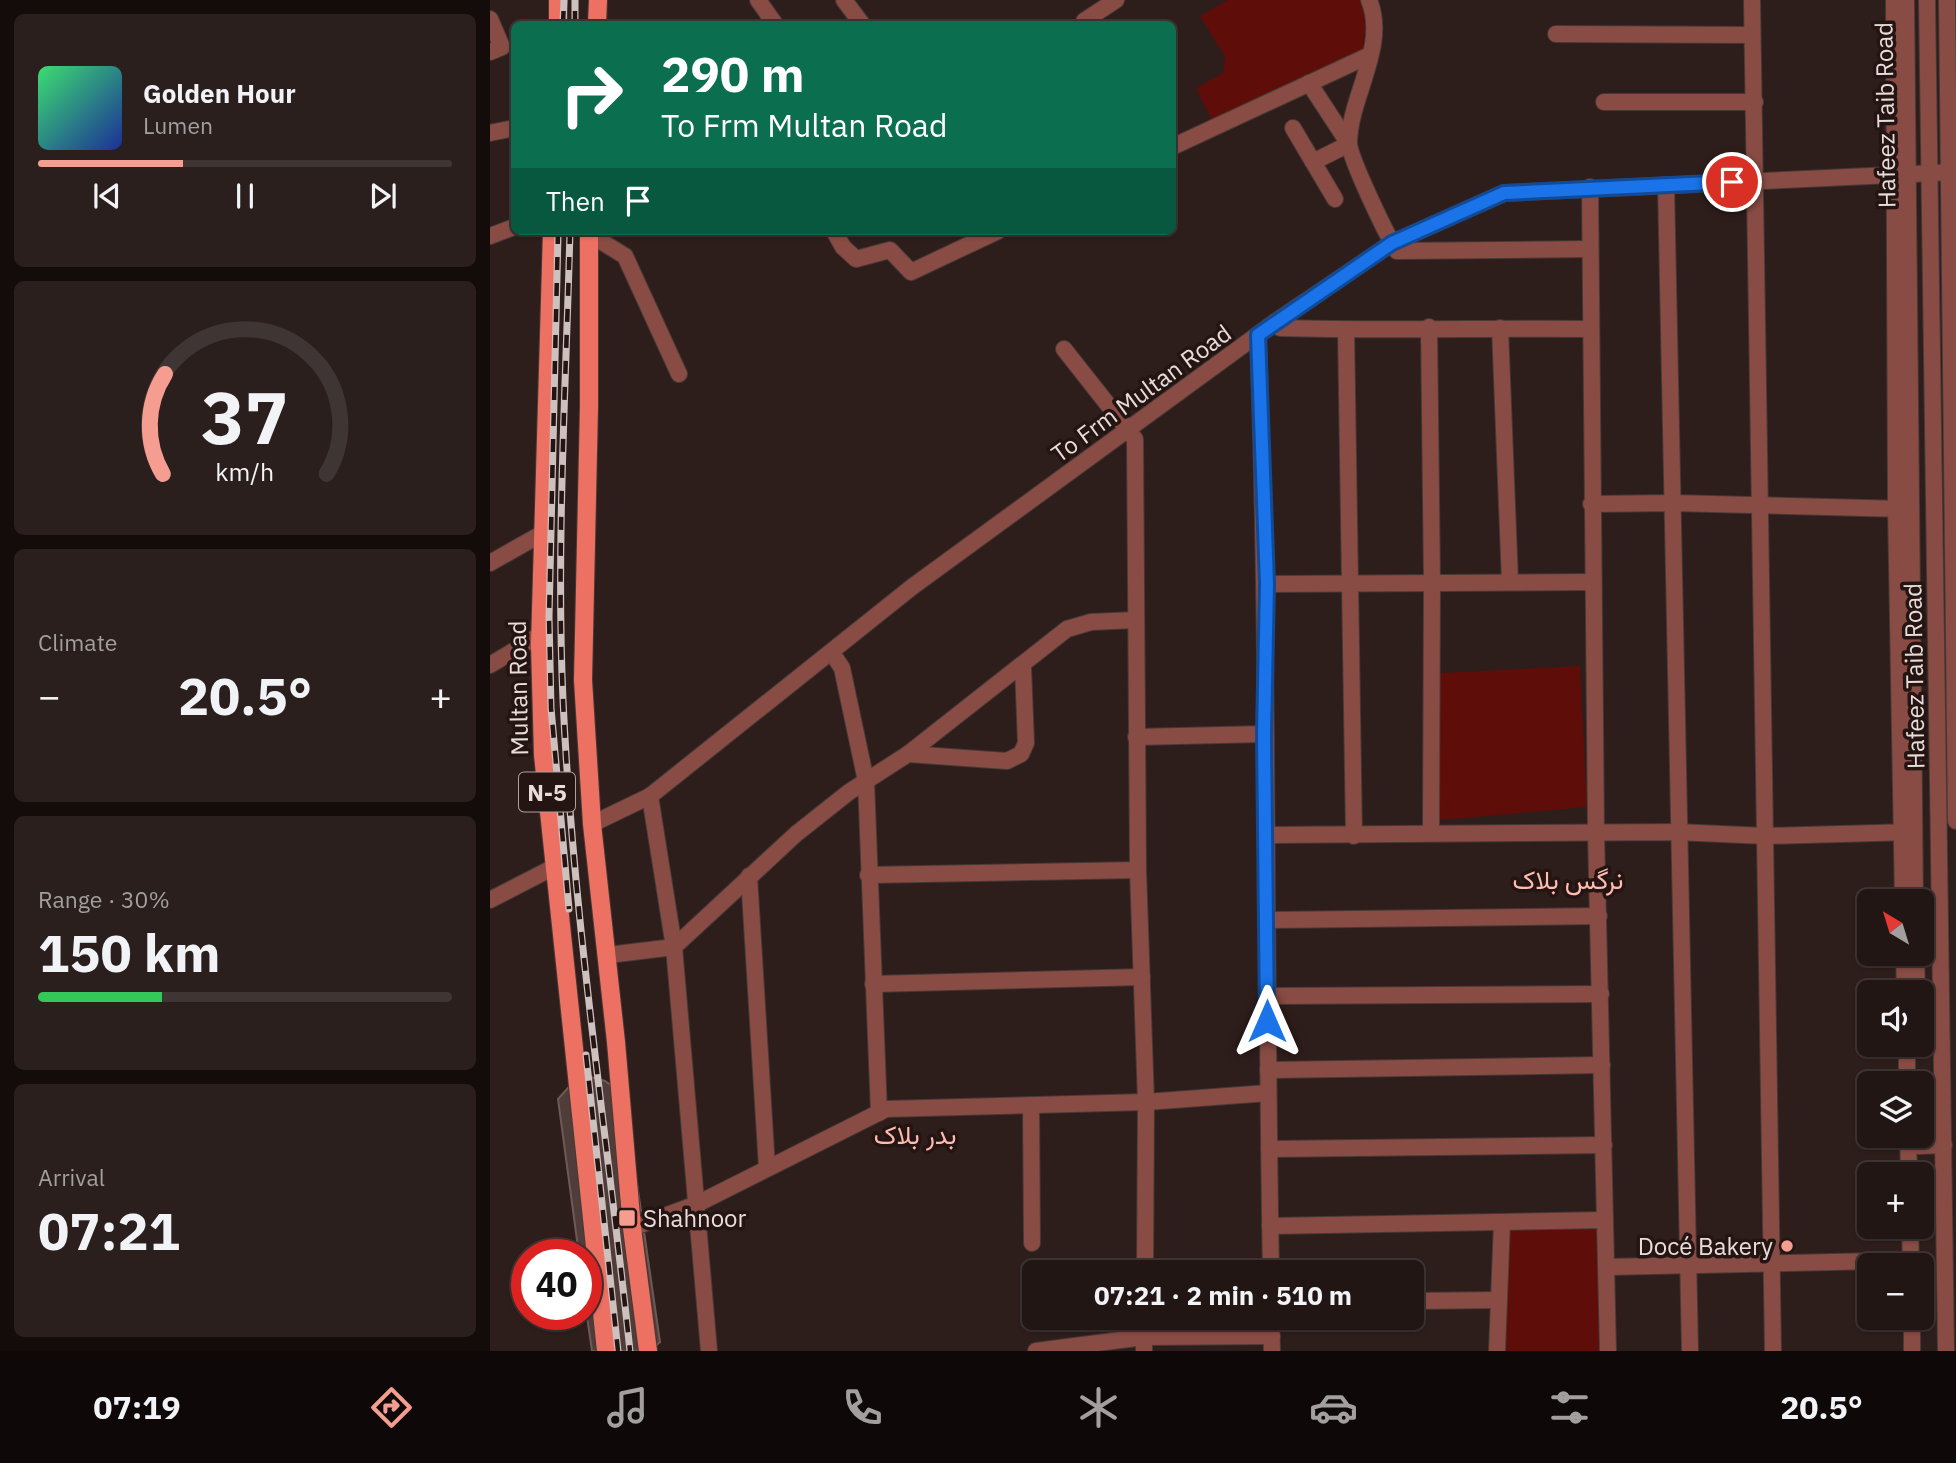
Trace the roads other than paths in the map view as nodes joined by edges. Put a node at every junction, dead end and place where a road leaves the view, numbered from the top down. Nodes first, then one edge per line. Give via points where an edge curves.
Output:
1 (558, 0) edge
2 (598, 0) edge
3 (758, 0) edge
4 (844, 0) edge
5 (1116, 0) edge
6 (1369, 0) edge
7 (1752, 0) edge
8 (1894, 0) edge
9 (1906, 0) edge
10 (1927, 0) edge
11 (1947, 0) edge
12 (490, 19) edge
13 (558, 21) edge
14 (597, 21) edge
15 (773, 21) edge
16 (860, 21) edge
17 (1084, 21) dead end
18 (1556, 34) dead end
19 (1752, 34) junction
20 (490, 52) edge
21 (1370, 55) junction
22 (1309, 83) junction
23 (1604, 102) dead end
24 (1755, 102) junction
25 (1293, 128) dead end
26 (511, 129) edge
27 (490, 133) edge
28 (1349, 144) junction
29 (1176, 145) edge
30 (1313, 162) junction
31 (1953, 172) edge
32 (1929, 173) junction
33 (1901, 174) junction
34 (1754, 181) junction
35 (1666, 186) junction
36 (1590, 187) junction
37 (1335, 199) dead end
38 (511, 228) edge
39 (552, 235) edge
40 (589, 235) edge
41 (592, 235) edge
42 (836, 235) edge
43 (990, 235) edge
44 (490, 236) edge
45 (1392, 243) junction
46 (1589, 249) junction
47 (1275, 322) junction
48 (1429, 327) junction
49 (1500, 328) junction
50 (1589, 329) junction
51 (1346, 330) junction
52 (1258, 335) junction
53 (1064, 349) dead end
54 (679, 374) dead end
55 (1128, 430) junction
56 (1673, 503) junction
57 (1591, 504) junction
58 (1759, 506) junction
59 (1896, 508) junction
60 (1914, 509) junction
61 (543, 533) junction
62 (490, 563) edge
63 (1510, 582) junction
64 (1593, 582) junction
65 (1349, 583) junction
66 (1432, 583) junction
67 (1267, 584) junction
68 (1135, 620) junction
69 (540, 635) junction
70 (832, 653) junction
71 (490, 665) edge
72 (1023, 667) junction
73 (1264, 734) junction
74 (1136, 737) junction
75 (1938, 742) junction
76 (1955, 742) edge
77 (908, 754) junction
78 (1955, 760) edge
79 (866, 781) junction
80 (650, 796) junction
81 (1956, 821) edge
82 (592, 824) junction
83 (1677, 832) junction
84 (1908, 832) junction
85 (1596, 833) junction
86 (1431, 834) junction
87 (1267, 835) junction
88 (1354, 836) junction
89 (1766, 836) junction
90 (554, 867) junction
91 (1138, 870) junction
92 (868, 875) junction
93 (749, 876) junction
94 (1904, 889) edge
95 (1914, 889) edge
96 (490, 900) edge
97 (1599, 916) junction
98 (1267, 920) junction
99 (674, 947) junction
100 (608, 955) junction
101 (1142, 977) junction
102 (873, 984) junction
103 (1601, 994) junction
104 (1267, 996) junction
105 (1602, 1065) junction
106 (1268, 1070) junction
107 (1268, 1093) junction
108 (1146, 1102) junction
109 (1031, 1105) junction
110 (879, 1113) junction
111 (1934, 1143) edge
112 (1604, 1145) junction
113 (1944, 1145) junction
114 (1269, 1149) junction
115 (767, 1168) junction
116 (697, 1204) junction
117 (1605, 1220) junction
118 (1502, 1222) junction
119 (1270, 1226) junction
120 (632, 1228) junction
121 (1032, 1243) dead end
122 (1145, 1260) edge
123 (1271, 1260) edge
124 (1857, 1263) edge
125 (1771, 1264) junction
126 (1688, 1265) junction
127 (1606, 1267) junction
128 (1499, 1300) junction
129 (1424, 1301) edge
130 (1912, 1330) edge
131 (1921, 1330) edge
132 (1272, 1343) edge
133 (1144, 1344) edge
134 (606, 1351) edge
135 (648, 1351) edge
136 (709, 1351) edge
137 (1036, 1351) edge
138 (1497, 1351) edge
139 (1608, 1351) edge
140 (1690, 1351) edge
141 (1773, 1351) edge
142 (1912, 1351) edge
143 (1921, 1351) edge
144 (1946, 1351) edge

1 - 13 main road
2 - 14 main road
3 - 15 street
4 - 16 street
5 - 17 street
6 - 21 street via 1374,12
7 - 19 street
8 - 33 street
9 - 33 street, Hafeez Taib Road
10 - 32 street, Hafeez Taib Road
11 - 31 street
12 - 20 street via 502,47
18 - 19 street
19 - 24 street
21 - 22 street
21 - 28 street
22 - 28 street
22 - 29 street
23 - 24 street
24 - 34 street
25 - 30 street
26 - 27 street
28 - 30 street
28 - 45 street
30 - 37 street
31 - 32 street, To Frm Multan Road
31 - 76 street
32 - 33 street, To Frm Multan Road
32 - 75 street, Hafeez Taib Road
33 - 34 street, To Frm Multan Road
33 - 59 street
33 - 60 street, Hafeez Taib Road
34 - 35 street, To Frm Multan Road
34 - 58 street
35 - 36 street, To Frm Multan Road
35 - 56 street
36 - 45 street, To Frm Multan Road via 1504,193
36 - 46 street
38 - 44 street
39 - 61 main road, Multan Road / N-5
40 - 82 main road, N-5 via 583,680
41 - 54 street via 625,256
42 - 43 street via 856,259 890,250 911,272
45 - 46 street via 1396,251
45 - 47 street, To Frm Multan Road
46 - 50 street
47 - 51 street via 1280,328
47 - 52 street, To Frm Multan Road
48 - 49 street
48 - 51 street
48 - 66 street
49 - 50 street
49 - 63 street
50 - 57 street
51 - 65 street
52 - 55 street, To Frm Multan Road
52 - 67 street
53 - 55 street
55 - 68 street via 1135,439
55 - 70 street, To Frm Multan Road via 912,587
56 - 57 street
56 - 58 street
56 - 83 street
57 - 64 street
58 - 59 street
58 - 89 street
59 - 60 street
59 - 84 street
60 - 84 street, Hafeez Taib Road
61 - 62 street
61 - 69 main road, Multan Road / N-5
63 - 64 street
63 - 66 street
64 - 85 street
65 - 66 street
65 - 67 street
65 - 88 street
66 - 86 street
67 - 73 street
68 - 72 street via 1077,624
68 - 74 street
69 - 71 street
69 - 90 main road, Multan Road / N-5 via 543,755
70 - 79 street via 842,668
70 - 80 street, To Frm Multan Road
72 - 77 street
72 - 77 street via 1026,743 1015,758
73 - 74 street
73 - 87 street
74 - 91 street
75 - 76 street
75 - 113 street, Hafeez Taib Road
76 - 78 street
77 - 79 street
78 - 81 street
79 - 92 street
79 - 93 street
80 - 82 street, To Frm Multan Road
80 - 99 street
82 - 100 main road, N-5
83 - 85 street
83 - 89 street
83 - 126 street
84 - 89 street
84 - 94 street
84 - 95 street, Hafeez Taib Road
85 - 86 street
85 - 97 street
86 - 88 street
87 - 88 street
87 - 98 street
89 - 125 street
90 - 96 street
90 - 134 main road, Multan Road / N-5
91 - 92 street
91 - 101 street
92 - 102 street
93 - 99 street
93 - 115 street
97 - 98 street
97 - 103 street
98 - 104 street
99 - 100 street
99 - 116 street
100 - 120 main road, N-5
101 - 102 street
101 - 108 street
102 - 110 street
103 - 104 street
103 - 105 street
104 - 106 street
105 - 106 street
105 - 112 street
106 - 107 street
107 - 108 street
107 - 114 street
108 - 109 street
108 - 122 street
109 - 110 street via 886,1109
109 - 121 street
110 - 115 street
111 - 113 street
112 - 114 street
112 - 117 street
113 - 144 street, Hafeez Taib Road
114 - 119 street
115 - 116 street
116 - 120 street
116 - 136 street
117 - 118 street
117 - 127 street
118 - 119 street
118 - 128 street
119 - 123 street
120 - 135 main road, N-5
124 - 125 street
125 - 126 street
125 - 141 street
126 - 127 street
126 - 140 street
127 - 139 street
128 - 129 street
128 - 138 street
130 - 142 street
131 - 143 street
132 - 133 street
133 - 137 street

